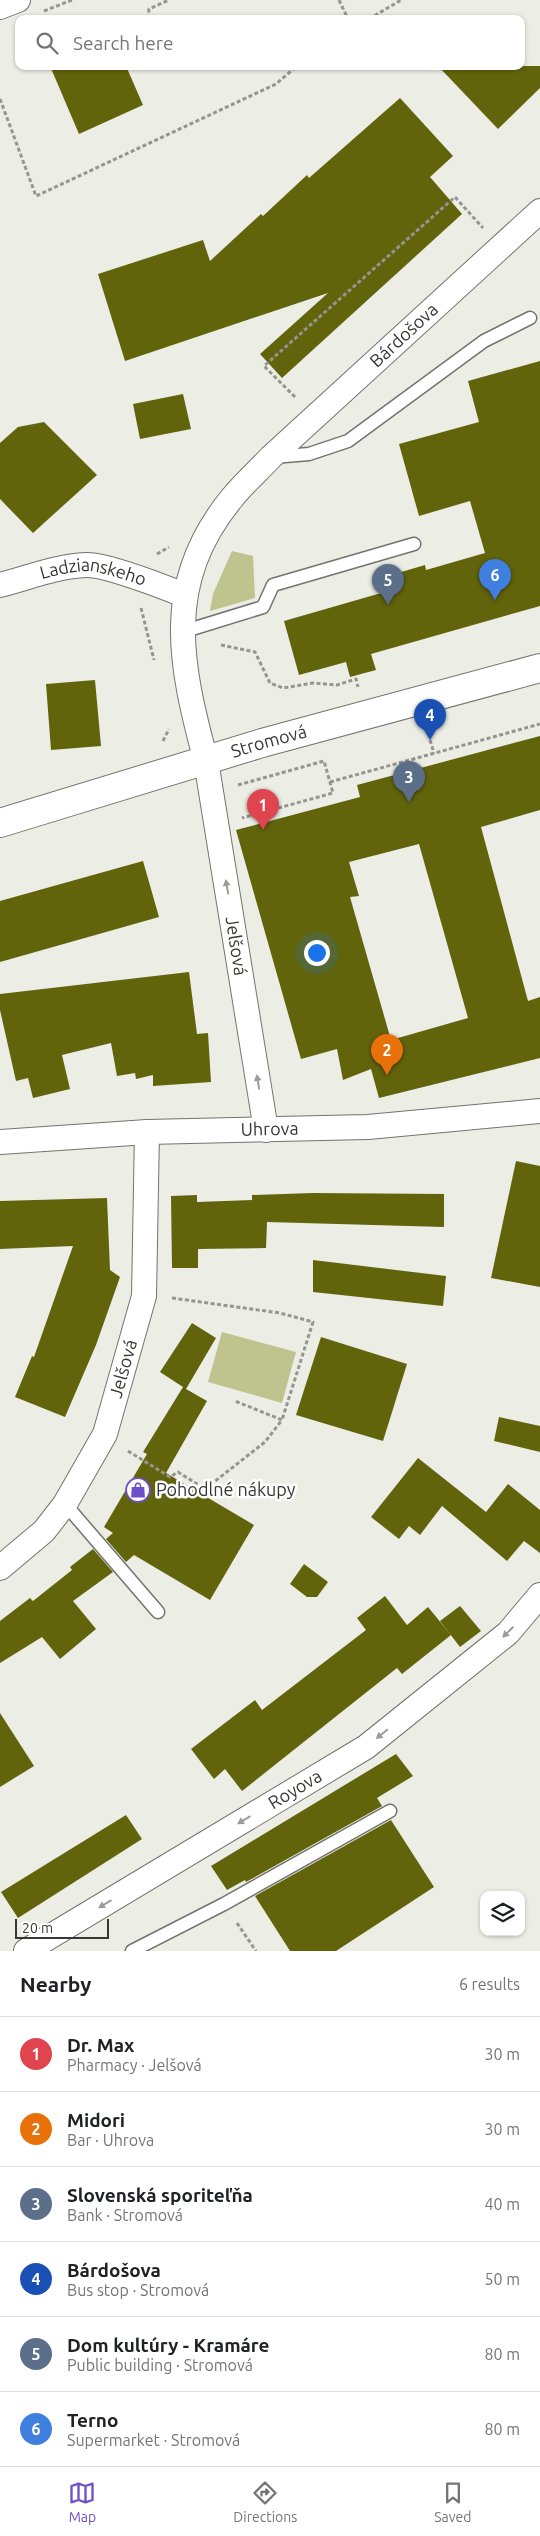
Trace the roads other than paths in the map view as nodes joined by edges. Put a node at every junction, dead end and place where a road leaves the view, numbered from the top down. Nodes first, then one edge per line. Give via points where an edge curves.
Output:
1 (18, 0) edge
2 (0, 7) edge
3 (540, 211) edge
4 (530, 318) dead end
5 (271, 457) junction
6 (414, 544) dead end
7 (0, 585) edge
8 (184, 595) junction
9 (182, 632) junction
10 (540, 668) edge
11 (206, 761) junction
12 (0, 823) edge
13 (540, 1111) edge
14 (266, 1130) junction
15 (147, 1132) junction
16 (0, 1142) edge
17 (65, 1504) junction
18 (0, 1568) edge
19 (540, 1595) edge
20 (158, 1612) dead end
21 (390, 1811) dead end
22 (26, 1951) edge
23 (132, 1951) edge

1 - 2 street
3 - 5 street, Bárdošova
4 - 5 lane via 484,341 348,442 309,454
5 - 8 street, Bárdošova via 232,498 215,522 190,572
6 - 9 lane via 273,585 263,607
7 - 8 street, Ladzianskeho via 90,565
8 - 9 street, Bárdošova
9 - 11 street, Bárdošova via 194,716
10 - 11 street, Stromová
11 - 12 street, Stromová
14 -> 11 street, Jelšová
13 - 14 street, Uhrova via 368,1127
14 - 15 street, Uhrova
15 - 16 street, Uhrova
15 - 17 street, Jelšová via 144,1296 105,1434
17 - 18 street, Jelšová via 44,1531
17 - 20 lane
19 -> 22 street, Royova via 508,1633 366,1746
21 - 23 lane via 224,1904

